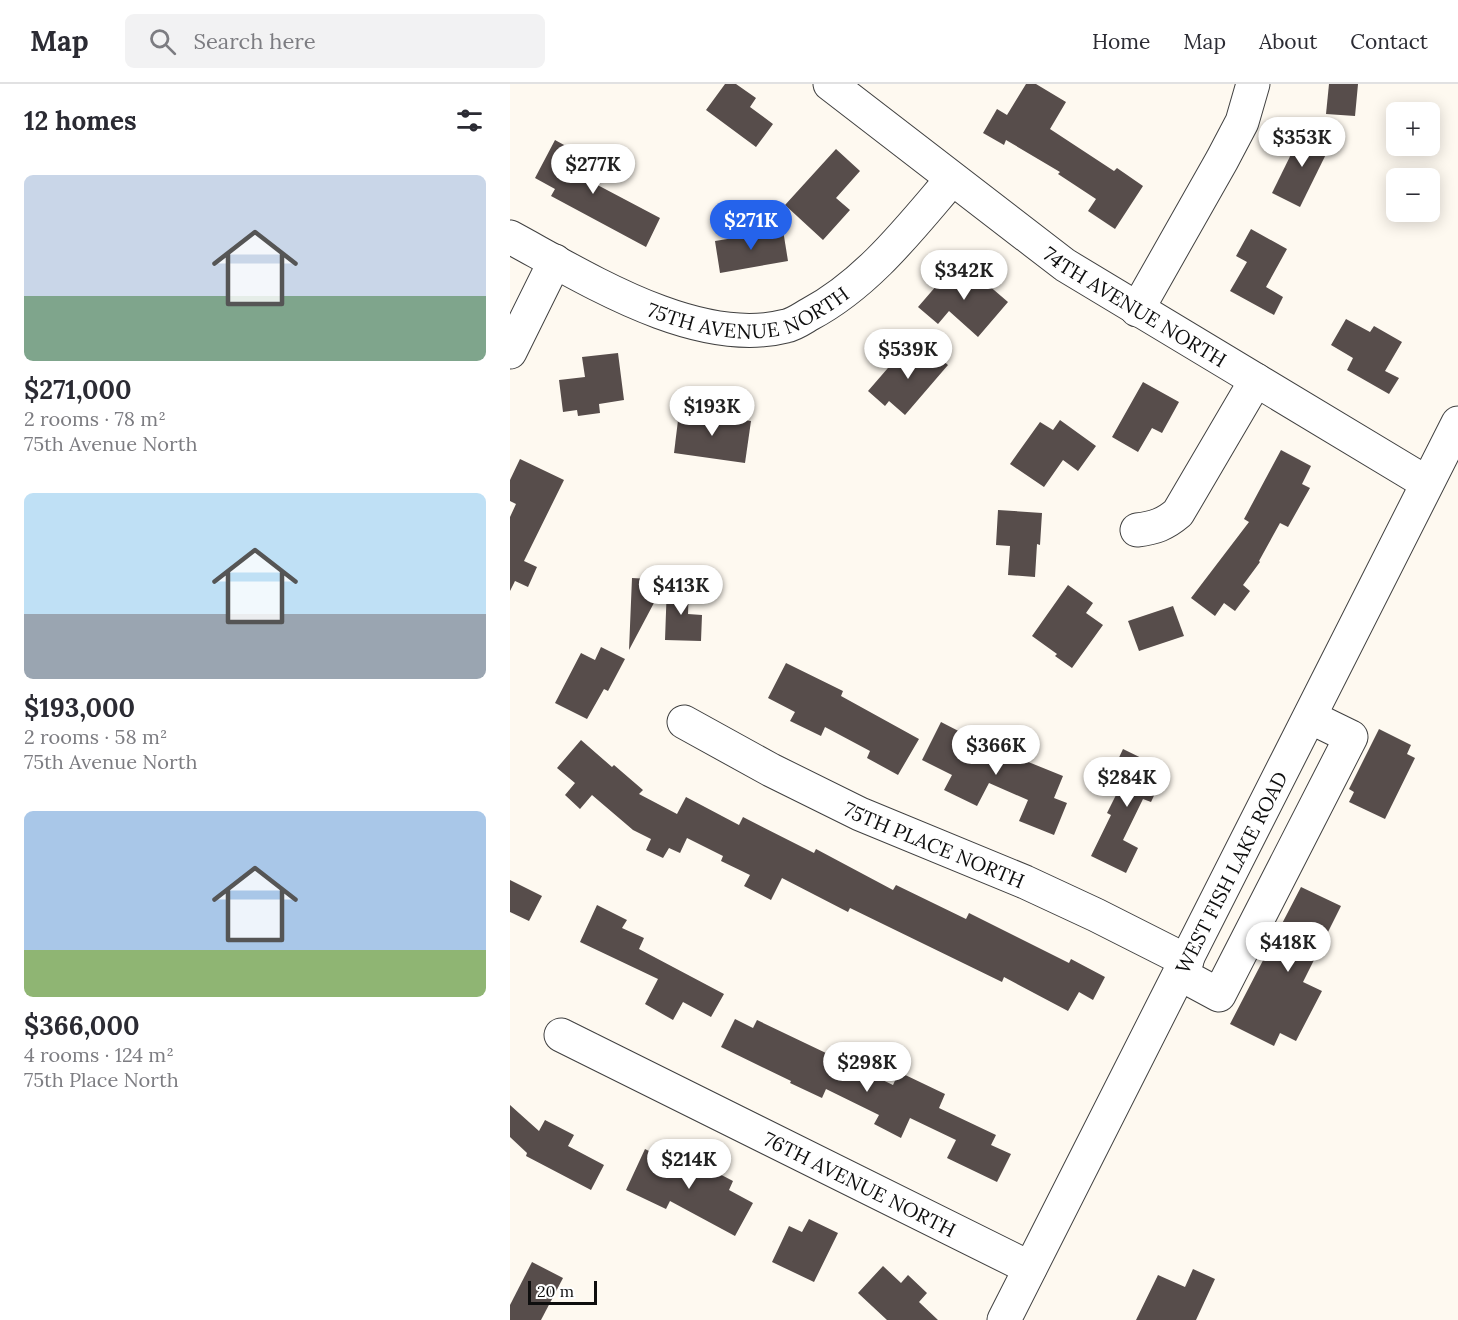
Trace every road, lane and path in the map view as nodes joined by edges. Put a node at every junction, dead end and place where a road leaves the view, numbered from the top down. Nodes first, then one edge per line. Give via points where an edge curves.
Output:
1 (830, 84) edge
2 (1252, 84) edge
3 (952, 179) junction
4 (510, 237) edge
5 (555, 261) junction
6 (1137, 310) junction
7 (510, 352) edge
8 (1256, 380) junction
9 (1458, 423) edge
10 (1428, 483) junction
11 (1137, 530) dead end
12 (1310, 717) junction
13 (684, 722) dead end
14 (1183, 968) junction
15 (561, 1035) dead end
16 (1030, 1268) junction
17 (1004, 1320) edge

1 - 3 street, 74TH AVENUE NORTH
2 - 6 street via 1242,122
3 - 5 street, 75TH AVENUE NORTH via 864,276 834,301 788,326 754,331 684,322 642,306
3 - 6 street, 74TH AVENUE NORTH via 1065,265
4 - 5 street, 75TH AVENUE NORTH
5 - 7 street
6 - 8 street, 74TH AVENUE NORTH
8 - 10 street, 74TH AVENUE NORTH
8 - 11 street via 1178,513 1152,529
9 - 10 street, WEST FISH LAKE ROAD
10 - 12 street, WEST FISH LAKE ROAD
12 - 14 street, WEST FISH LAKE ROAD
12 - 14 street, 75TH PLACE NORTH via 1351,737 1219,994
13 - 14 street, 75TH PLACE NORTH via 771,771 860,814 1025,882
14 - 16 street, WEST FISH LAKE ROAD
15 - 16 street, 76TH AVENUE NORTH
16 - 17 street, WEST FISH LAKE ROAD

